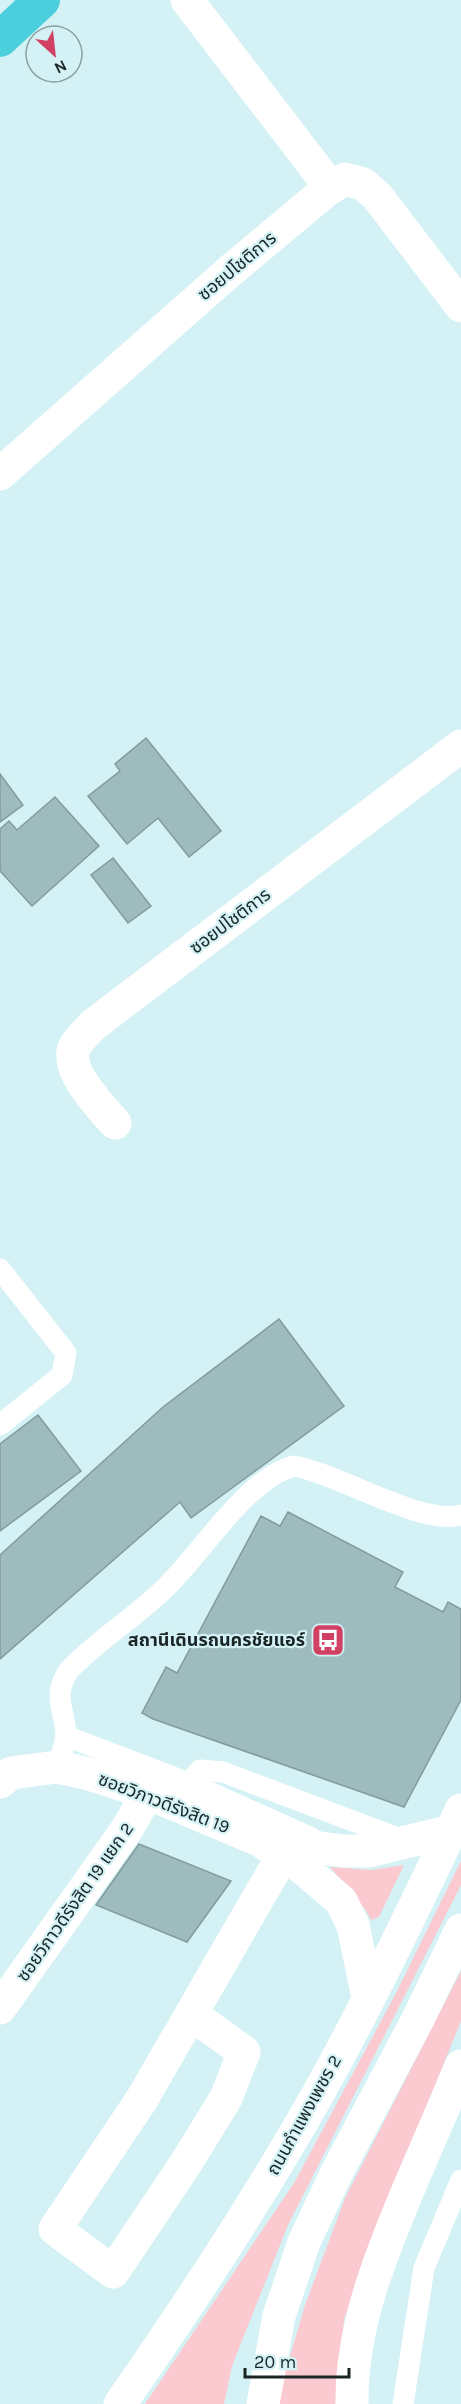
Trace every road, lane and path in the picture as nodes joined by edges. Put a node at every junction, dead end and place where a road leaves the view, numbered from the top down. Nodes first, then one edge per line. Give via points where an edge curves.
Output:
1 (187, 0) edge
2 (332, 188) junction
3 (461, 306) edge
4 (0, 474) edge
5 (461, 746) edge
6 (114, 1123) dead end
7 (0, 1269) edge
8 (0, 1425) edge
9 (461, 1515) edge
10 (66, 1736) junction
11 (57, 1767) junction
12 (0, 1782) edge
13 (189, 1783) junction
14 (148, 1793) junction
15 (456, 1821) edge
16 (411, 1843) junction
17 (271, 1847) junction
18 (343, 1851) junction
19 (461, 1930) edge
20 (368, 1998) junction
21 (0, 2008) edge
22 (191, 2014) junction
23 (461, 2066) edge
24 (461, 2180) edge
25 (120, 2404) edge
26 (263, 2404) edge
27 (352, 2404) edge
28 (403, 2404) edge

1 - 2 street
2 - 3 street, ซอยปโชติการ via 345,179 370,190
2 - 4 street, ซอยปโชติการ via 230,271
5 - 6 street, ซอยปโชติการ via 93,1024 74,1047 72,1062 84,1086
7 - 8 lane via 66,1353 62,1375
9 - 10 lane via 418,1511 302,1467 284,1468 257,1485 164,1590 69,1670 60,1691
10 - 11 lane
10 - 13 lane
11 - 12 street, ซอยวิภาวดีรังสิต 19 via 11,1773
11 - 14 street, ซอยวิภาวดีรังสิต 19
13 - 16 lane via 200,1770 223,1772
13 - 18 lane
14 - 17 street, ซอยวิภาวดีรังสิต 19
14 - 21 street, ซอยวิภาวดีรังสิต 19 แยก 2 via 127,1829
15 - 16 street, ซอยวิภาวดีรังสิต 19
15 - 20 street, ถนนกำแพงเพชร 2
16 - 18 street, ซอยวิภาวดีรังสิต 19 via 369,1851
17 - 18 street, ซอยวิภาวดีรังสิต 19
17 - 20 street, ซอยวิภาวดีรังสิต 19 via 341,1901 353,1925
17 - 22 street
19 - 26 street via 304,2242 279,2316
20 - 25 street, ถนนกำแพงเพชร 2 via 288,2147 226,2248
22 - 22 street via 142,2099 55,2229 112,2272 226,2098 244,2052
23 - 27 street via 369,2290 358,2343
24 - 28 lane via 424,2268

